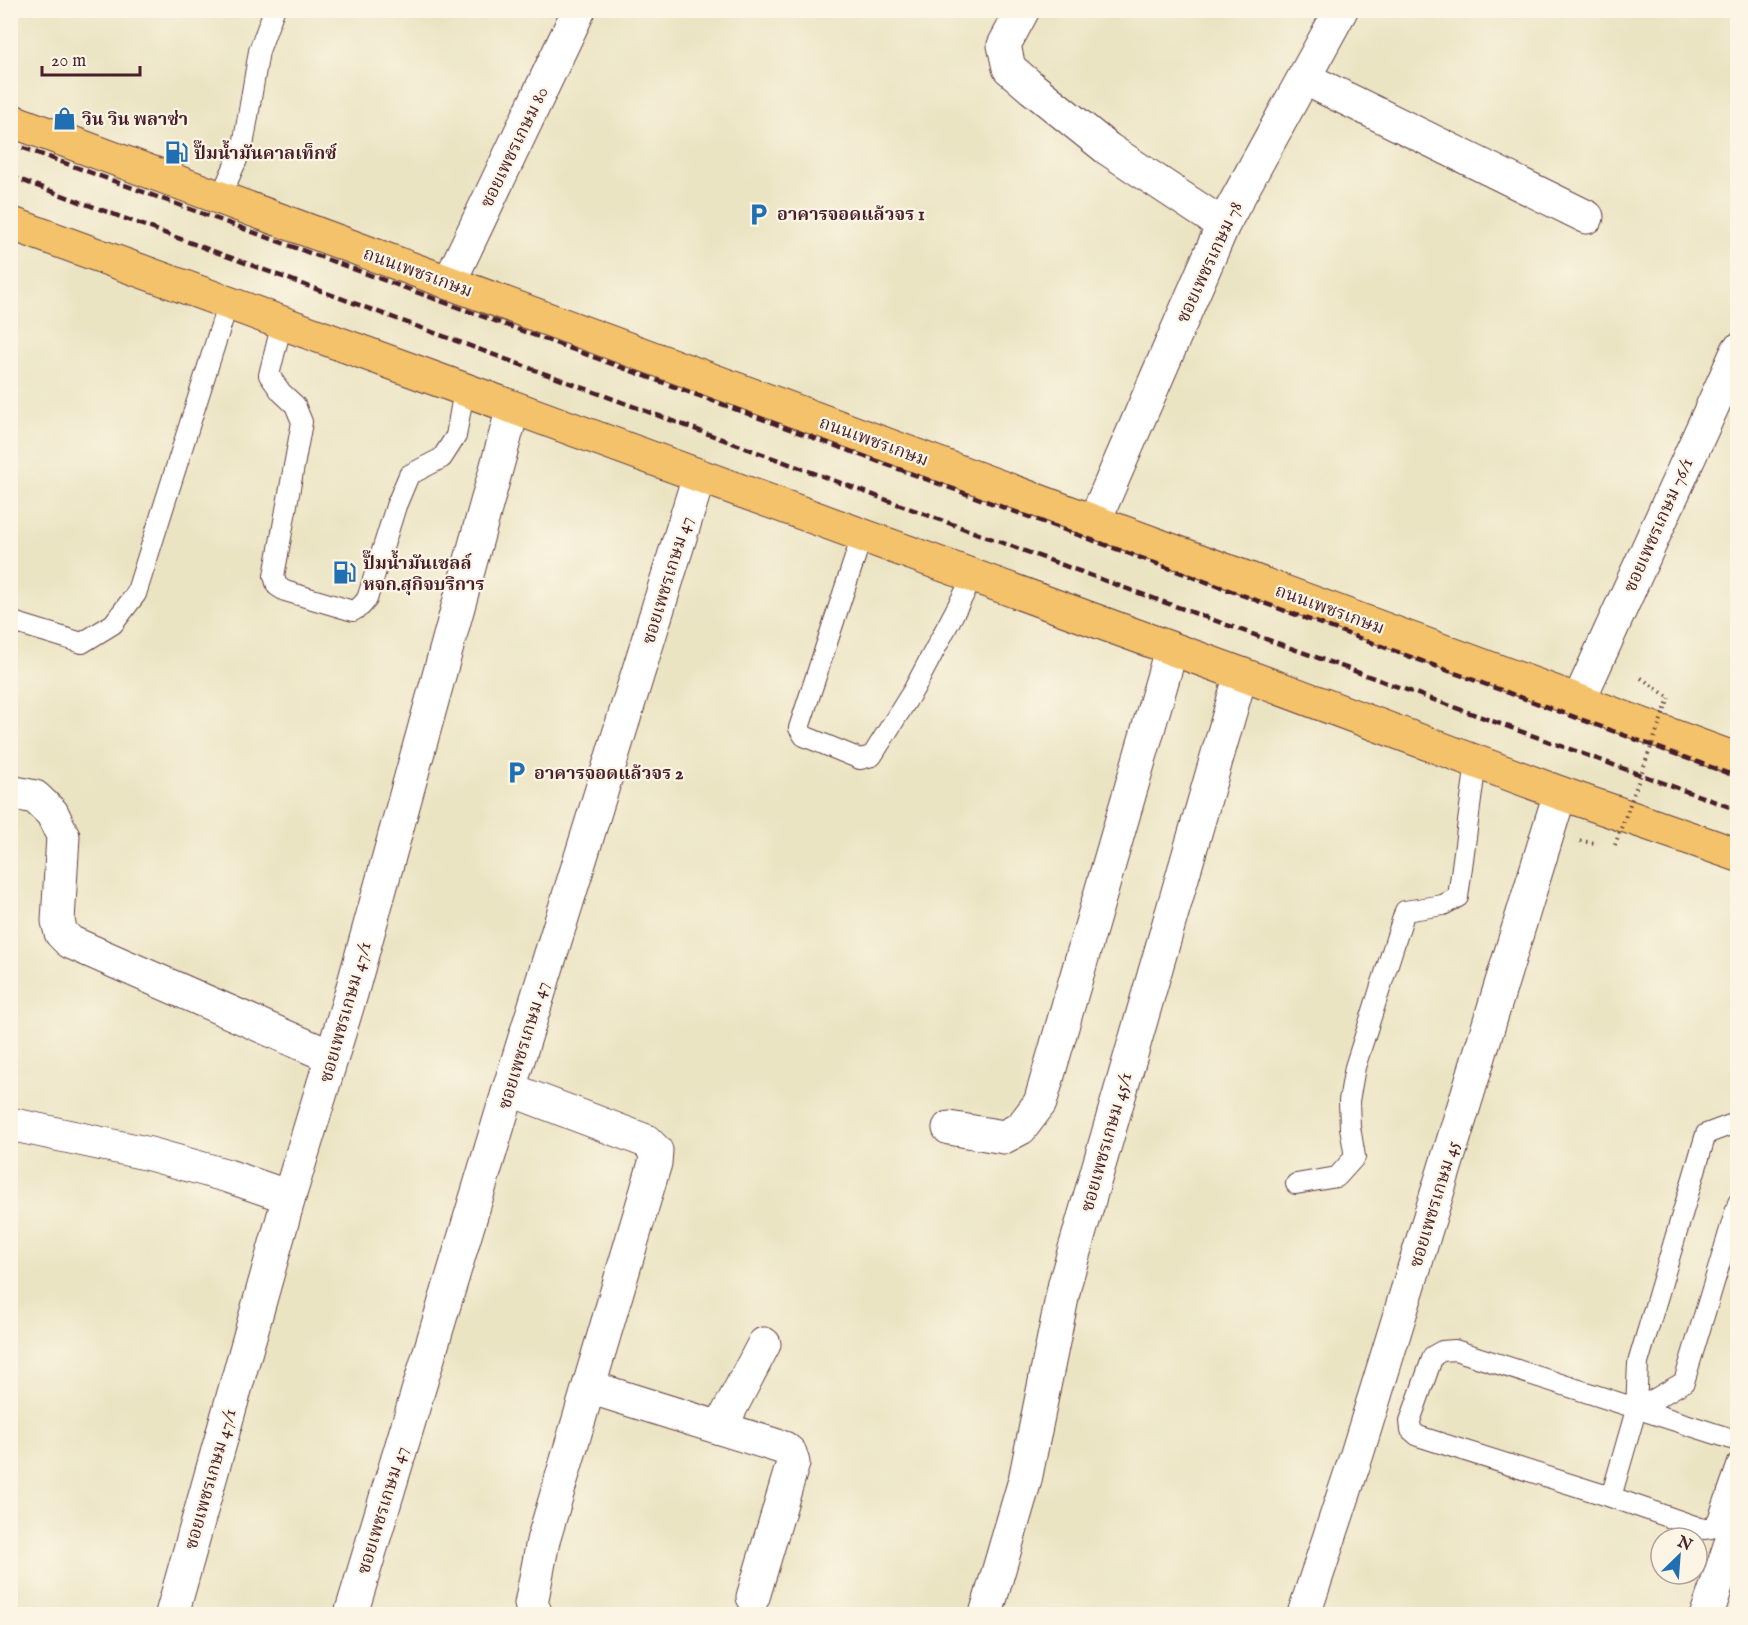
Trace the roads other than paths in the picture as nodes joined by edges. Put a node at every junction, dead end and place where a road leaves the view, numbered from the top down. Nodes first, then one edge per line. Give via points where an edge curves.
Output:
1 (274, 10) edge
2 (579, 10) edge
3 (1023, 10) edge
4 (1341, 10) edge
5 (1304, 78) junction
6 (10, 120) edge
7 (220, 198) junction
8 (1587, 217) dead end
9 (10, 223) edge
10 (1223, 225) junction
11 (449, 284) junction
12 (228, 303) junction
13 (282, 323) junction
14 (1737, 350) edge
15 (464, 390) junction
16 (513, 408) junction
17 (699, 476) junction
18 (1094, 522) junction
19 (862, 536) junction
20 (973, 577) junction
21 (10, 621) edge
22 (1172, 650) junction
23 (1241, 674) junction
24 (1579, 700) junction
25 (1737, 760) edge
26 (1476, 762) junction
27 (10, 792) edge
28 (1560, 793) junction
29 (1737, 855) edge
30 (332, 1057) junction
31 (509, 1089) junction
32 (1737, 1121) edge
33 (10, 1124) edge
34 (949, 1128) dead end
35 (1296, 1184) dead end
36 (289, 1197) junction
37 (1737, 1203) edge
38 (764, 1344) dead end
39 (589, 1387) junction
40 (1636, 1410) junction
41 (720, 1428) junction
42 (1737, 1441) edge
43 (1737, 1463) edge
44 (1611, 1497) junction
45 (1737, 1522) edge
46 (753, 1597) dead end
47 (172, 1614) edge
48 (351, 1614) edge
49 (536, 1614) edge
50 (986, 1614) edge
51 (1304, 1614) edge
52 (1707, 1614) edge

1 - 7 lane via 259,51 243,146
2 - 11 street, ซอยเพชรเกษม 80
3 - 10 street via 1004,45 1009,68 1108,149
4 - 5 street, ซอยเพชรเกษม 78
5 - 8 street
5 - 10 street, ซอยเพชรเกษม 78
6 - 7 main road, ถนนเพชรเกษม
7 - 11 main road, ถนนเพชรเกษม
9 - 12 main road
10 - 18 street, ซอยเพชรเกษม 78
11 - 18 main road, ถนนเพชรเกษม
12 - 13 main road
12 - 21 lane via 136,594 113,624 82,643
13 - 15 main road
13 - 15 lane via 269,375 295,405 302,422 274,576 277,586 285,591 353,611 361,606 367,599 410,474 442,458 456,436
14 - 24 street, ซอยเพชรเกษม 76/1
15 - 16 main road
16 - 17 main road
16 - 30 street, ซอยเพชรเกษม 47/1
17 - 19 main road
17 - 31 street, ซอยเพชรเกษม 47
18 - 24 main road, ถนนเพชรเกษม
19 - 20 main road
19 - 20 lane via 799,728 804,736 860,759 872,756 914,690
20 - 22 main road
22 - 23 main road
22 - 34 street via 1040,1102 1022,1128 1004,1137
23 - 26 main road
23 - 50 street, ซอยเพชรเกษม 45/1 via 1065,1283 1025,1480
24 - 25 main road, ถนนเพชรเกษม
26 - 28 main road
26 - 35 lane via 1458,897 1405,911 1355,1067 1349,1101 1355,1157 1337,1177
27 - 30 street via 35,797 52,813 63,836 58,921 61,933 70,942
28 - 29 main road
28 - 51 street, ซอยเพชรเกษม 45
30 - 36 street, ซอยเพชรเกษม 47/1
31 - 39 street via 646,1141 656,1151
31 - 48 street, ซอยเพชรเกษม 47
32 - 40 lane via 1706,1134 1638,1363
33 - 36 street via 150,1154
36 - 47 street, ซอยเพชรเกษม 47/1
37 - 40 lane via 1684,1382
38 - 41 street
39 - 41 street
39 - 49 street via 543,1542 531,1604
40 - 42 lane
40 - 44 lane
40 - 44 lane via 1455,1350 1433,1356 1410,1421 1411,1430 1418,1436
41 - 46 street via 784,1448 793,1463
43 - 44 lane via 1718,1520 1711,1528 1703,1529
45 - 52 street

